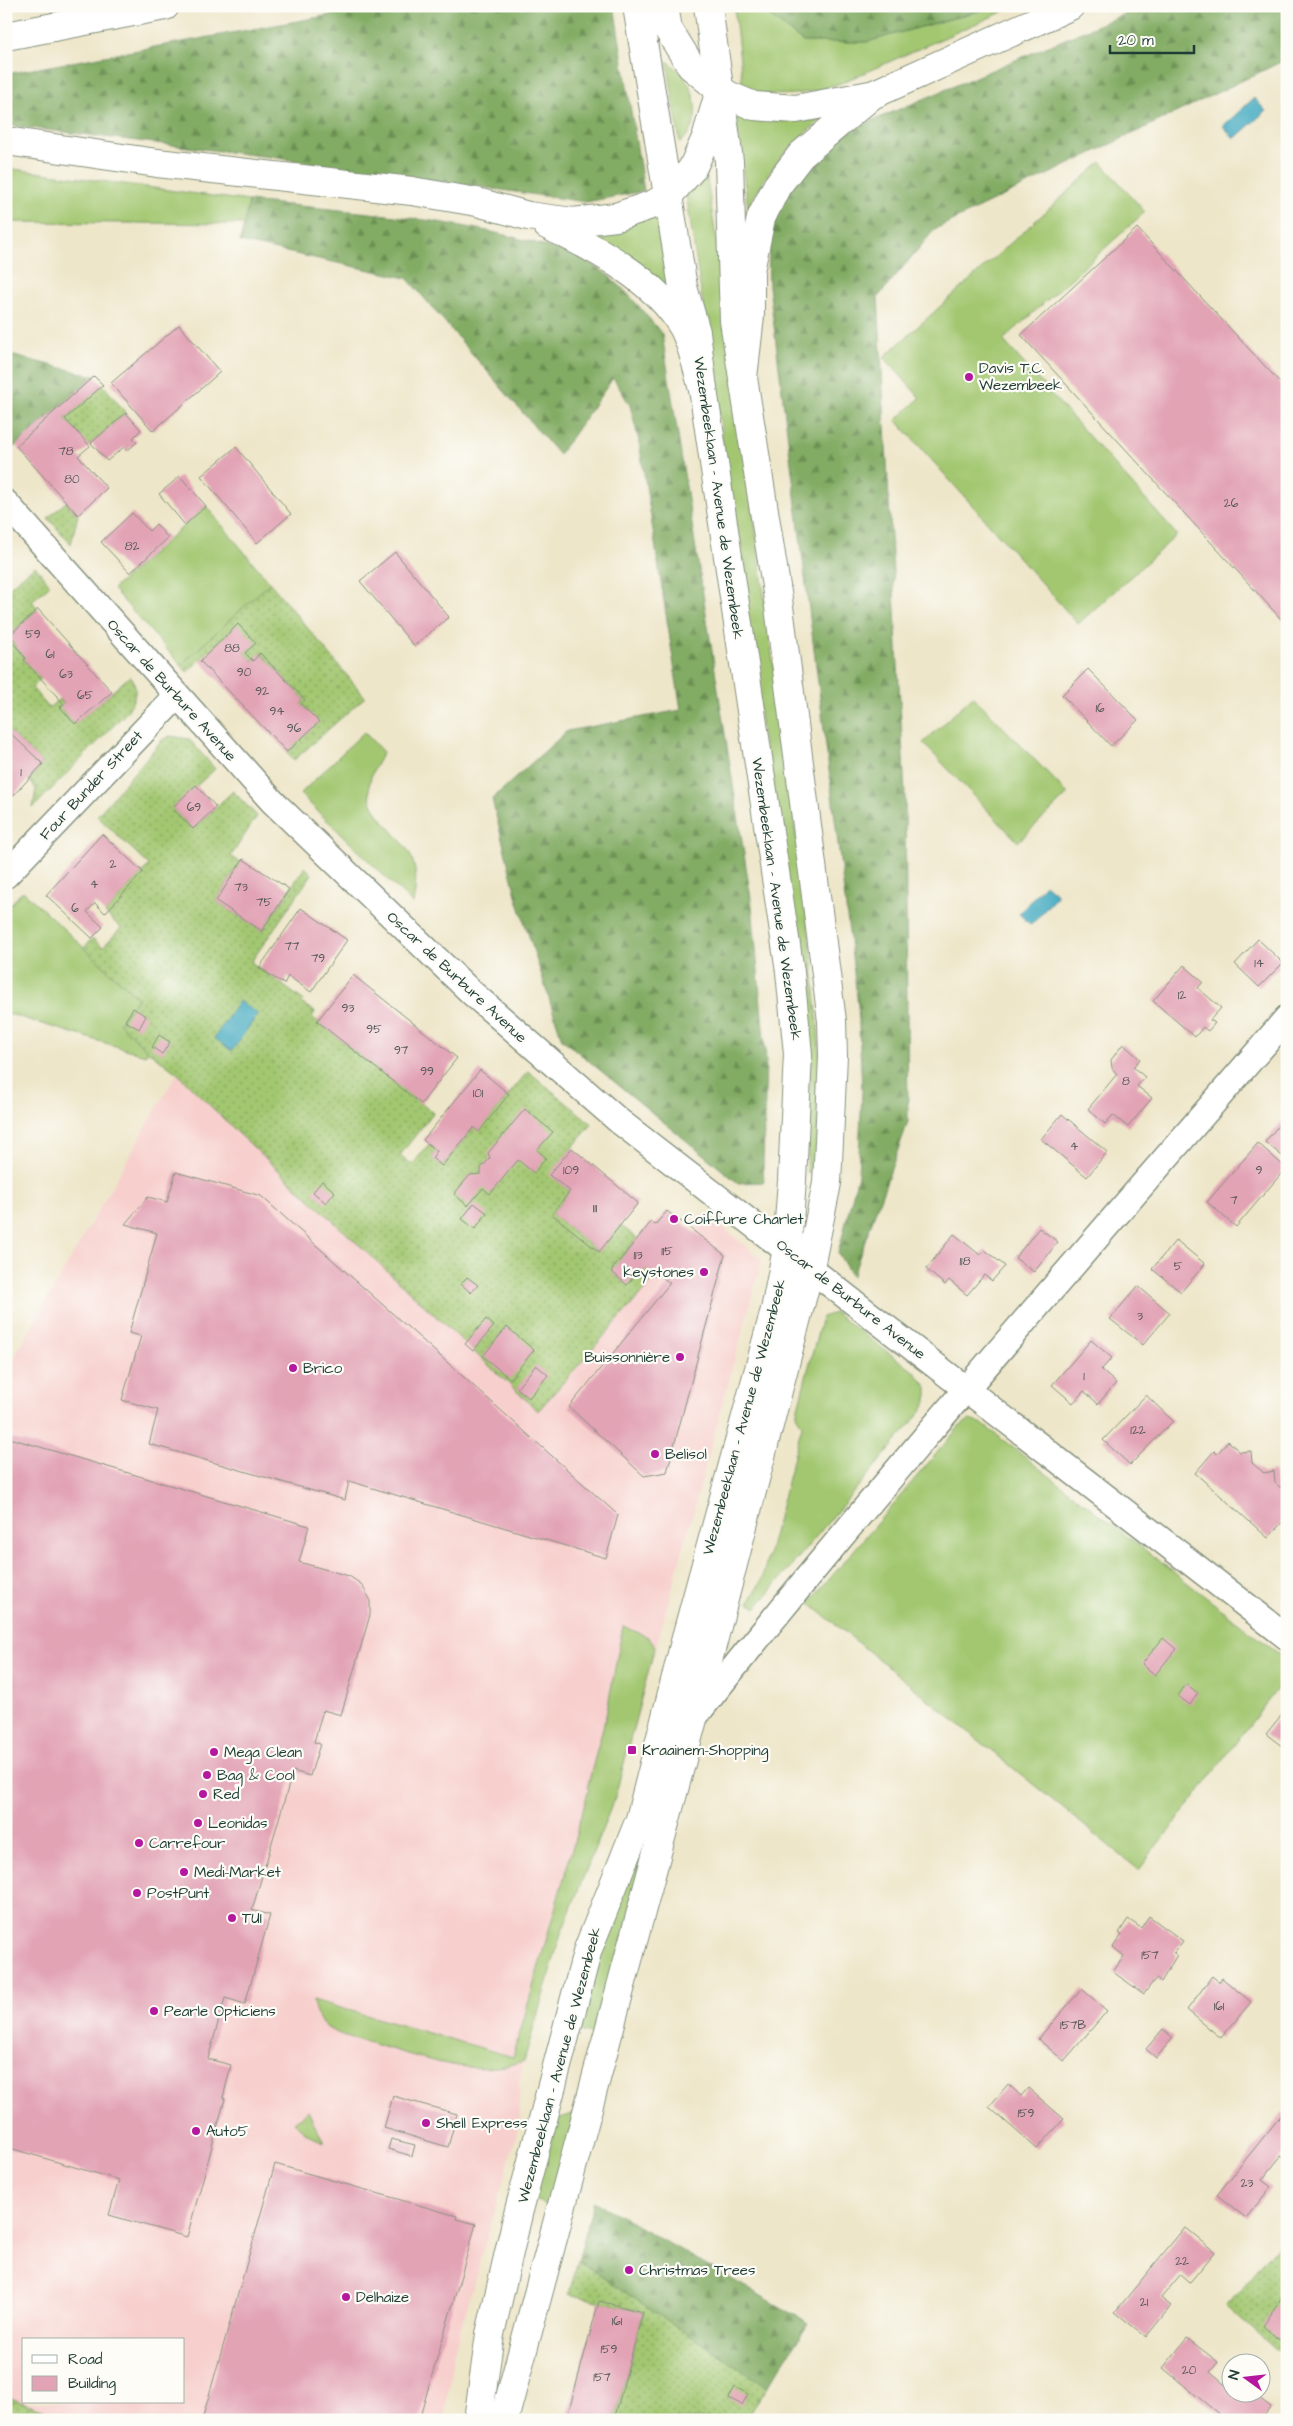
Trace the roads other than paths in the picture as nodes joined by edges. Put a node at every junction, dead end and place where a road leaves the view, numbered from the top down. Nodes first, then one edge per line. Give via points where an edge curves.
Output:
1 (165, 6) edge
2 (637, 6) edge
3 (664, 6) edge
4 (708, 6) edge
5 (1070, 6) edge
6 (6, 36) edge
7 (720, 90) junction
8 (872, 95) junction
9 (6, 141) edge
10 (668, 196) junction
11 (528, 216) junction
12 (743, 378) junction
13 (703, 389) junction
14 (6, 503) edge
15 (177, 696) junction
16 (6, 875) edge
17 (1287, 1018) edge
18 (786, 1249) junction
19 (810, 1267) junction
20 (966, 1387) junction
21 (1287, 1637) edge
22 (693, 1719) junction
23 (478, 2420) edge
24 (504, 2420) edge

1 - 6 main road
2 - 10 main road, Wezembeeklaan - Avenue de Wezembeek
3 - 7 main road via 668,29 691,66
4 - 7 main road, Wezembeeklaan - Avenue de Wezembeek
5 - 8 main road
7 - 8 main road via 754,106 796,109
7 - 10 main road via 706,138 692,169
7 - 12 main road, Wezembeeklaan - Avenue de Wezembeek via 728,161 734,321
8 - 12 main road via 800,155 777,186 761,218 750,271 750,316
9 - 11 main road via 157,163 412,191 477,202
10 - 11 main road via 616,217 573,222
10 - 13 main road, Wezembeeklaan - Avenue de Wezembeek via 683,286 696,332
11 - 13 main road via 587,244 626,268 653,293 684,330
12 - 19 main road, Wezembeeklaan - Avenue de Wezembeek via 778,598 832,1021 827,1183
13 - 18 main road, Wezembeeklaan - Avenue de Wezembeek via 796,1019 792,1180
14 - 15 street, Oscar de Burbure Avenue
15 - 16 street, Four Bunder Street
15 - 18 street, Oscar de Burbure Avenue via 272,801 472,993 620,1120
17 - 20 street
18 - 19 street, Oscar de Burbure Avenue
18 - 23 main road, Wezembeeklaan - Avenue de Wezembeek via 775,1310 640,1819 588,1949 518,2214 490,2334
19 - 20 street, Oscar de Burbure Avenue
19 - 22 main road, Wezembeeklaan - Avenue de Wezembeek
20 - 21 street, Oscar de Burbure Avenue
20 - 22 street
22 - 24 main road, Wezembeeklaan - Avenue de Wezembeek

